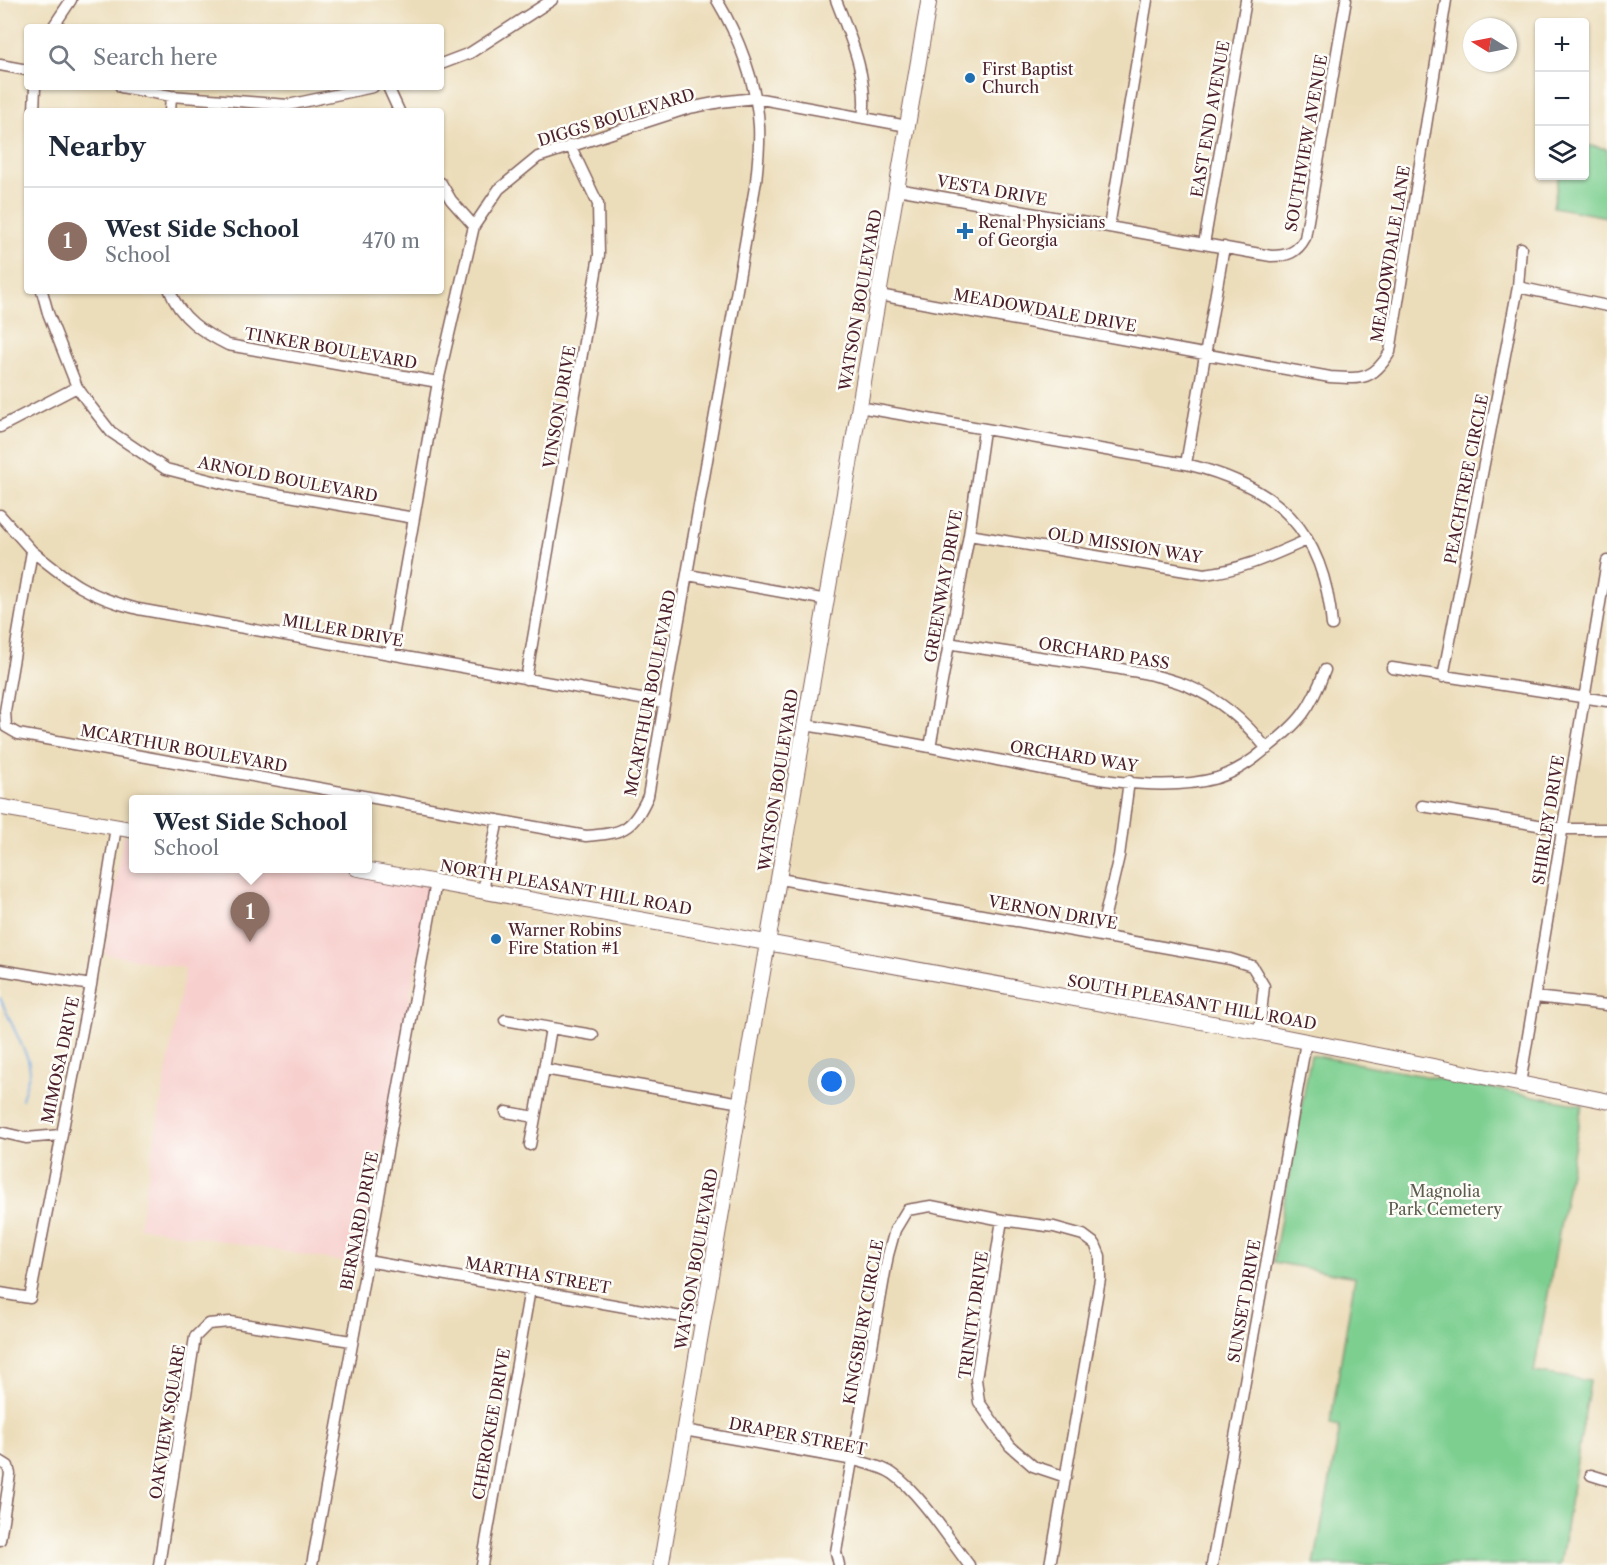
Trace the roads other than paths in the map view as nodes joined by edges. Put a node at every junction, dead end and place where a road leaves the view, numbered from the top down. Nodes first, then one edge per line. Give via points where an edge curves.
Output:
1 (71, 0) edge
2 (552, 0) edge
3 (717, 0) edge
4 (836, 0) edge
5 (929, 0) edge
6 (1147, 0) edge
7 (1246, 0) edge
8 (1346, 0) edge
9 (1446, 0) edge
10 (55, 24) edge
11 (444, 63) edge
12 (0, 65) edge
13 (24, 69) edge
14 (35, 90) edge
15 (138, 90) edge
16 (361, 90) edge
17 (389, 90) edge
18 (171, 96) junction
19 (755, 98) junction
20 (34, 108) edge
21 (170, 108) edge
22 (289, 108) edge
23 (398, 108) edge
24 (863, 118) junction
25 (908, 126) junction
26 (570, 145) junction
27 (444, 187) edge
28 (897, 189) junction
29 (474, 226) junction
30 (1109, 226) junction
31 (1204, 244) junction
32 (1224, 247) junction
33 (1521, 248) dead end
34 (1518, 287) junction
35 (43, 294) edge
36 (171, 294) edge
37 (879, 295) junction
38 (1607, 306) edge
39 (1205, 354) junction
40 (438, 382) junction
41 (77, 387) junction
42 (860, 407) junction
43 (0, 427) edge
44 (984, 430) junction
45 (1186, 464) junction
46 (0, 515) edge
47 (414, 518) junction
48 (969, 535) junction
49 (1307, 540) junction
50 (32, 551) junction
51 (1607, 561) edge
52 (688, 574) junction
53 (827, 600) junction
54 (1332, 625) dead end
55 (948, 644) junction
56 (390, 654) junction
57 (1392, 668) dead end
58 (1325, 670) dead end
59 (1443, 676) junction
60 (526, 679) junction
61 (1583, 698) junction
62 (1607, 701) edge
63 (663, 703) junction
64 (805, 725) junction
65 (930, 747) junction
66 (1268, 748) junction
67 (1129, 781) junction
68 (358, 795) edge
69 (372, 797) edge
70 (1422, 806) dead end
71 (0, 807) edge
72 (498, 820) junction
73 (116, 827) junction
74 (129, 829) edge
75 (1562, 829) junction
76 (1607, 829) edge
77 (372, 871) edge
78 (780, 879) junction
79 (436, 882) junction
80 (483, 890) junction
81 (1100, 936) junction
82 (769, 943) junction
83 (0, 970) edge
84 (91, 985) junction
85 (1535, 997) junction
86 (1607, 1005) edge
87 (506, 1020) dead end
88 (551, 1028) junction
89 (1259, 1032) junction
90 (593, 1035) dead end
91 (1306, 1042) junction
92 (544, 1069) junction
93 (1520, 1084) junction
94 (1607, 1101) edge
95 (741, 1103) junction
96 (506, 1112) dead end
97 (535, 1117) junction
98 (0, 1132) edge
99 (60, 1135) junction
100 (530, 1145) dead end
101 (1002, 1220) junction
102 (367, 1261) junction
103 (530, 1289) junction
104 (0, 1293) edge
105 (704, 1321) junction
106 (351, 1341) junction
107 (684, 1430) junction
108 (854, 1460) junction
109 (3, 1462) edge
110 (1591, 1475) dead end
111 (1066, 1477) junction
112 (1607, 1480) edge
113 (0, 1540) edge
114 (159, 1565) edge
115 (312, 1565) edge
116 (482, 1565) edge
117 (661, 1565) edge
118 (839, 1565) edge
119 (969, 1565) edge
120 (1050, 1565) edge
121 (1212, 1565) edge

1 - 10 street
2 - 11 street via 480,47
3 - 19 street, MCARTHUR BOULEVARD via 733,27
4 - 24 street via 862,82 866,103
5 - 25 main road, WATSON BOULEVARD
6 - 30 street
7 - 31 street, EAST END AVENUE
8 - 32 street, SOUTHVIEW AVENUE via 1305,238 1295,251 1281,256
9 - 39 street, MEADOWDALE LANE via 1390,351 1380,368 1358,378 1330,377
12 - 13 street
14 - 20 street
15 - 18 street
16 - 22 street
17 - 23 street
18 - 21 street
18 - 22 street
19 - 24 street, DIGGS BOULEVARD
19 - 26 street, DIGGS BOULEVARD via 689,108
19 - 52 street, MCARTHUR BOULEVARD via 759,126 756,181
24 - 25 street, DIGGS BOULEVARD
25 - 28 main road, WATSON BOULEVARD
26 - 29 street, DIGGS BOULEVARD via 524,166 499,189
26 - 60 street, VINSON DRIVE via 598,204 599,255
27 - 29 street
28 - 30 street, VESTA DRIVE
28 - 37 main road, WATSON BOULEVARD
29 - 40 street, DIGGS BOULEVARD
30 - 31 street, VESTA DRIVE
31 - 32 street, VESTA DRIVE
32 - 39 street
33 - 34 street, PEACHTREE CIRCLE
34 - 38 street
34 - 59 street, PEACHTREE CIRCLE
35 - 41 street, ARNOLD BOULEVARD
36 - 40 street, TINKER BOULEVARD via 200,330 228,345
37 - 39 street, MEADOWDALE DRIVE
37 - 42 main road, WATSON BOULEVARD
39 - 45 street
40 - 47 street, DIGGS BOULEVARD
41 - 43 street
41 - 47 street, ARNOLD BOULEVARD via 111,432 166,469 237,487
42 - 44 street
42 - 53 main road, WATSON BOULEVARD
44 - 45 street
44 - 48 street, GREENWAY DRIVE
45 - 49 street via 1253,487 1285,511
46 - 50 street
47 - 56 street, DIGGS BOULEVARD
48 - 49 street, OLD MISSION WAY via 1204,574 1257,563
48 - 55 street, GREENWAY DRIVE
49 - 54 street via 1325,579
50 - 56 street, MILLER DRIVE via 75,586 109,602
50 - 68 street, MCARTHUR BOULEVARD via 5,711 6,727 18,734
51 - 61 street, SHIRLEY DRIVE
52 - 53 street
52 - 63 street, MCARTHUR BOULEVARD
53 - 64 main road, WATSON BOULEVARD
55 - 65 street, GREENWAY DRIVE
55 - 66 street, ORCHARD PASS via 1168,677 1222,704 1247,723
56 - 60 street, MILLER DRIVE
57 - 59 street
58 - 66 street, ORCHARD WAY via 1298,723
59 - 61 street
60 - 63 street, MILLER DRIVE
61 - 62 street
61 - 75 street, SHIRLEY DRIVE
63 - 72 street, MCARTHUR BOULEVARD via 648,796 637,820 615,834 586,836
64 - 65 street, ORCHARD WAY
64 - 78 main road, WATSON BOULEVARD
65 - 67 street, ORCHARD WAY
66 - 67 street, ORCHARD WAY via 1238,770 1217,778 1173,784
67 - 81 street via 1119,856
69 - 72 street, MCARTHUR BOULEVARD
70 - 75 street
71 - 73 main road
72 - 80 street
73 - 74 main road
73 - 84 street, MIMOSA DRIVE
75 - 76 street
75 - 85 street, SHIRLEY DRIVE
77 - 79 main road, NORTH PLEASANT HILL ROAD
78 - 81 street, VERNON DRIVE
78 - 82 main road, WATSON BOULEVARD
79 - 80 main road, NORTH PLEASANT HILL ROAD
79 - 102 street, BERNARD DRIVE
80 - 82 main road, NORTH PLEASANT HILL ROAD
81 - 89 street, VERNON DRIVE via 1252,966 1264,986
82 - 89 main road, SOUTH PLEASANT HILL ROAD
82 - 95 main road, WATSON BOULEVARD
83 - 84 street
84 - 99 street, MIMOSA DRIVE
85 - 86 street
85 - 93 street, SHIRLEY DRIVE
87 - 88 street
88 - 90 street
88 - 92 street
89 - 91 main road, SOUTH PLEASANT HILL ROAD
91 - 93 main road, SOUTH PLEASANT HILL ROAD
91 - 121 street, SUNSET DRIVE
92 - 95 street
92 - 97 street
93 - 94 main road, SOUTH PLEASANT HILL ROAD
95 - 105 main road, WATSON BOULEVARD
96 - 97 street
97 - 100 street
98 - 99 street via 26,1138
99 - 104 street, MIMOSA DRIVE via 30,1298
101 - 108 street, KINGSBURY CIRCLE via 931,1206 907,1210 895,1230 888,1255
101 - 111 street, TRINITY DRIVE via 976,1379 979,1402 1010,1446 1033,1466
101 - 111 street, KINGSBURY CIRCLE via 1083,1235 1095,1244 1100,1256 1100,1279
102 - 103 street, MARTHA STREET
102 - 106 street, BERNARD DRIVE
103 - 105 street, MARTHA STREET
103 - 116 street, CHEROKEE DRIVE
105 - 107 main road, WATSON BOULEVARD
106 - 114 street, OAKVIEW SQUARE via 230,1322 208,1324 195,1337
106 - 115 street, BERNARD DRIVE
107 - 108 street, DRAPER STREET
107 - 117 main road, WATSON BOULEVARD
108 - 118 street, KINGSBURY CIRCLE via 836,1552
108 - 119 street, DRAPER STREET via 880,1467 909,1488
109 - 113 street via 10,1474
110 - 112 street
111 - 120 street, KINGSBURY CIRCLE

